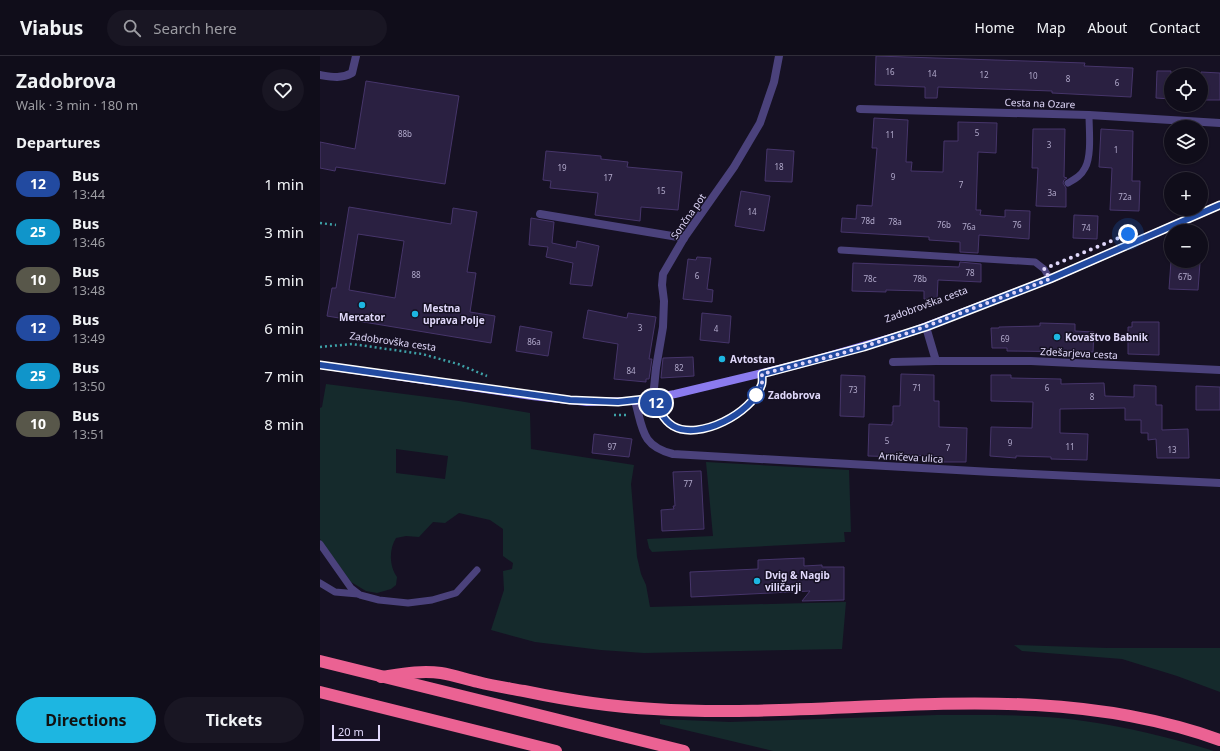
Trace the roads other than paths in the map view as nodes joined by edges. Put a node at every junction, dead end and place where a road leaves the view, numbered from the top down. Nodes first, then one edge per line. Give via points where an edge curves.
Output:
1 (356, 56) edge
2 (779, 56) edge
3 (320, 75) edge
4 (860, 109) dead end
5 (1089, 115) junction
6 (1220, 123) edge
7 (1068, 183) dead end
8 (1220, 205) edge
9 (540, 214) dead end
10 (684, 238) junction
11 (841, 250) dead end
12 (1050, 279) junction
13 (926, 327) junction
14 (936, 361) junction
15 (893, 362) dead end
16 (320, 365) edge
17 (1220, 370) edge
18 (762, 374) junction
19 (654, 398) junction
20 (634, 401) junction
21 (1220, 483) edge
22 (320, 544) edge
23 (477, 570) dead end
24 (320, 583) edge
25 (359, 594) junction
26 (320, 661) edge
27 (381, 677) junction
28 (320, 692) edge
29 (1220, 740) edge
30 (556, 751) edge
31 (684, 751) edge

1 - 3 street via 352,74 344,78
2 - 10 street, Sončna pot via 774,82 760,123 734,168
4 - 5 street, Cesta na Ozare
5 - 6 street, Cesta na Ozare
5 - 7 lane via 1088,155 1085,168 1078,178
8 - 12 main road, Zadobrovška cesta
9 - 10 street
10 - 19 street, Sončna pot via 663,274 663,327
11 - 12 lane via 1035,262 1044,269
12 - 13 main road, Zadobrovška cesta
13 - 14 street
13 - 18 main road, Zadobrovška cesta via 864,347
14 - 15 street, Zdešarjeva cesta
14 - 17 street, Zdešarjeva cesta via 1031,361
16 - 20 main road, Zadobrovška cesta via 564,400
18 - 19 main road, Zadobrovška cesta
18 - 19 lane via 762,386 747,406 734,417 707,429 680,429 672,425 664,418
19 - 20 main road, Zadobrovška cesta
20 - 21 street, Arničeva ulica via 644,435 654,447 673,454
22 - 25 lane via 351,588
23 - 25 lane via 456,594 432,600 408,603 379,600
24 - 25 lane via 335,592
26 - 27 highway
27 - 29 highway via 409,673 439,673 569,700 668,710 740,711 958,703 1044,705 1130,716
27 - 31 highway
28 - 30 highway

